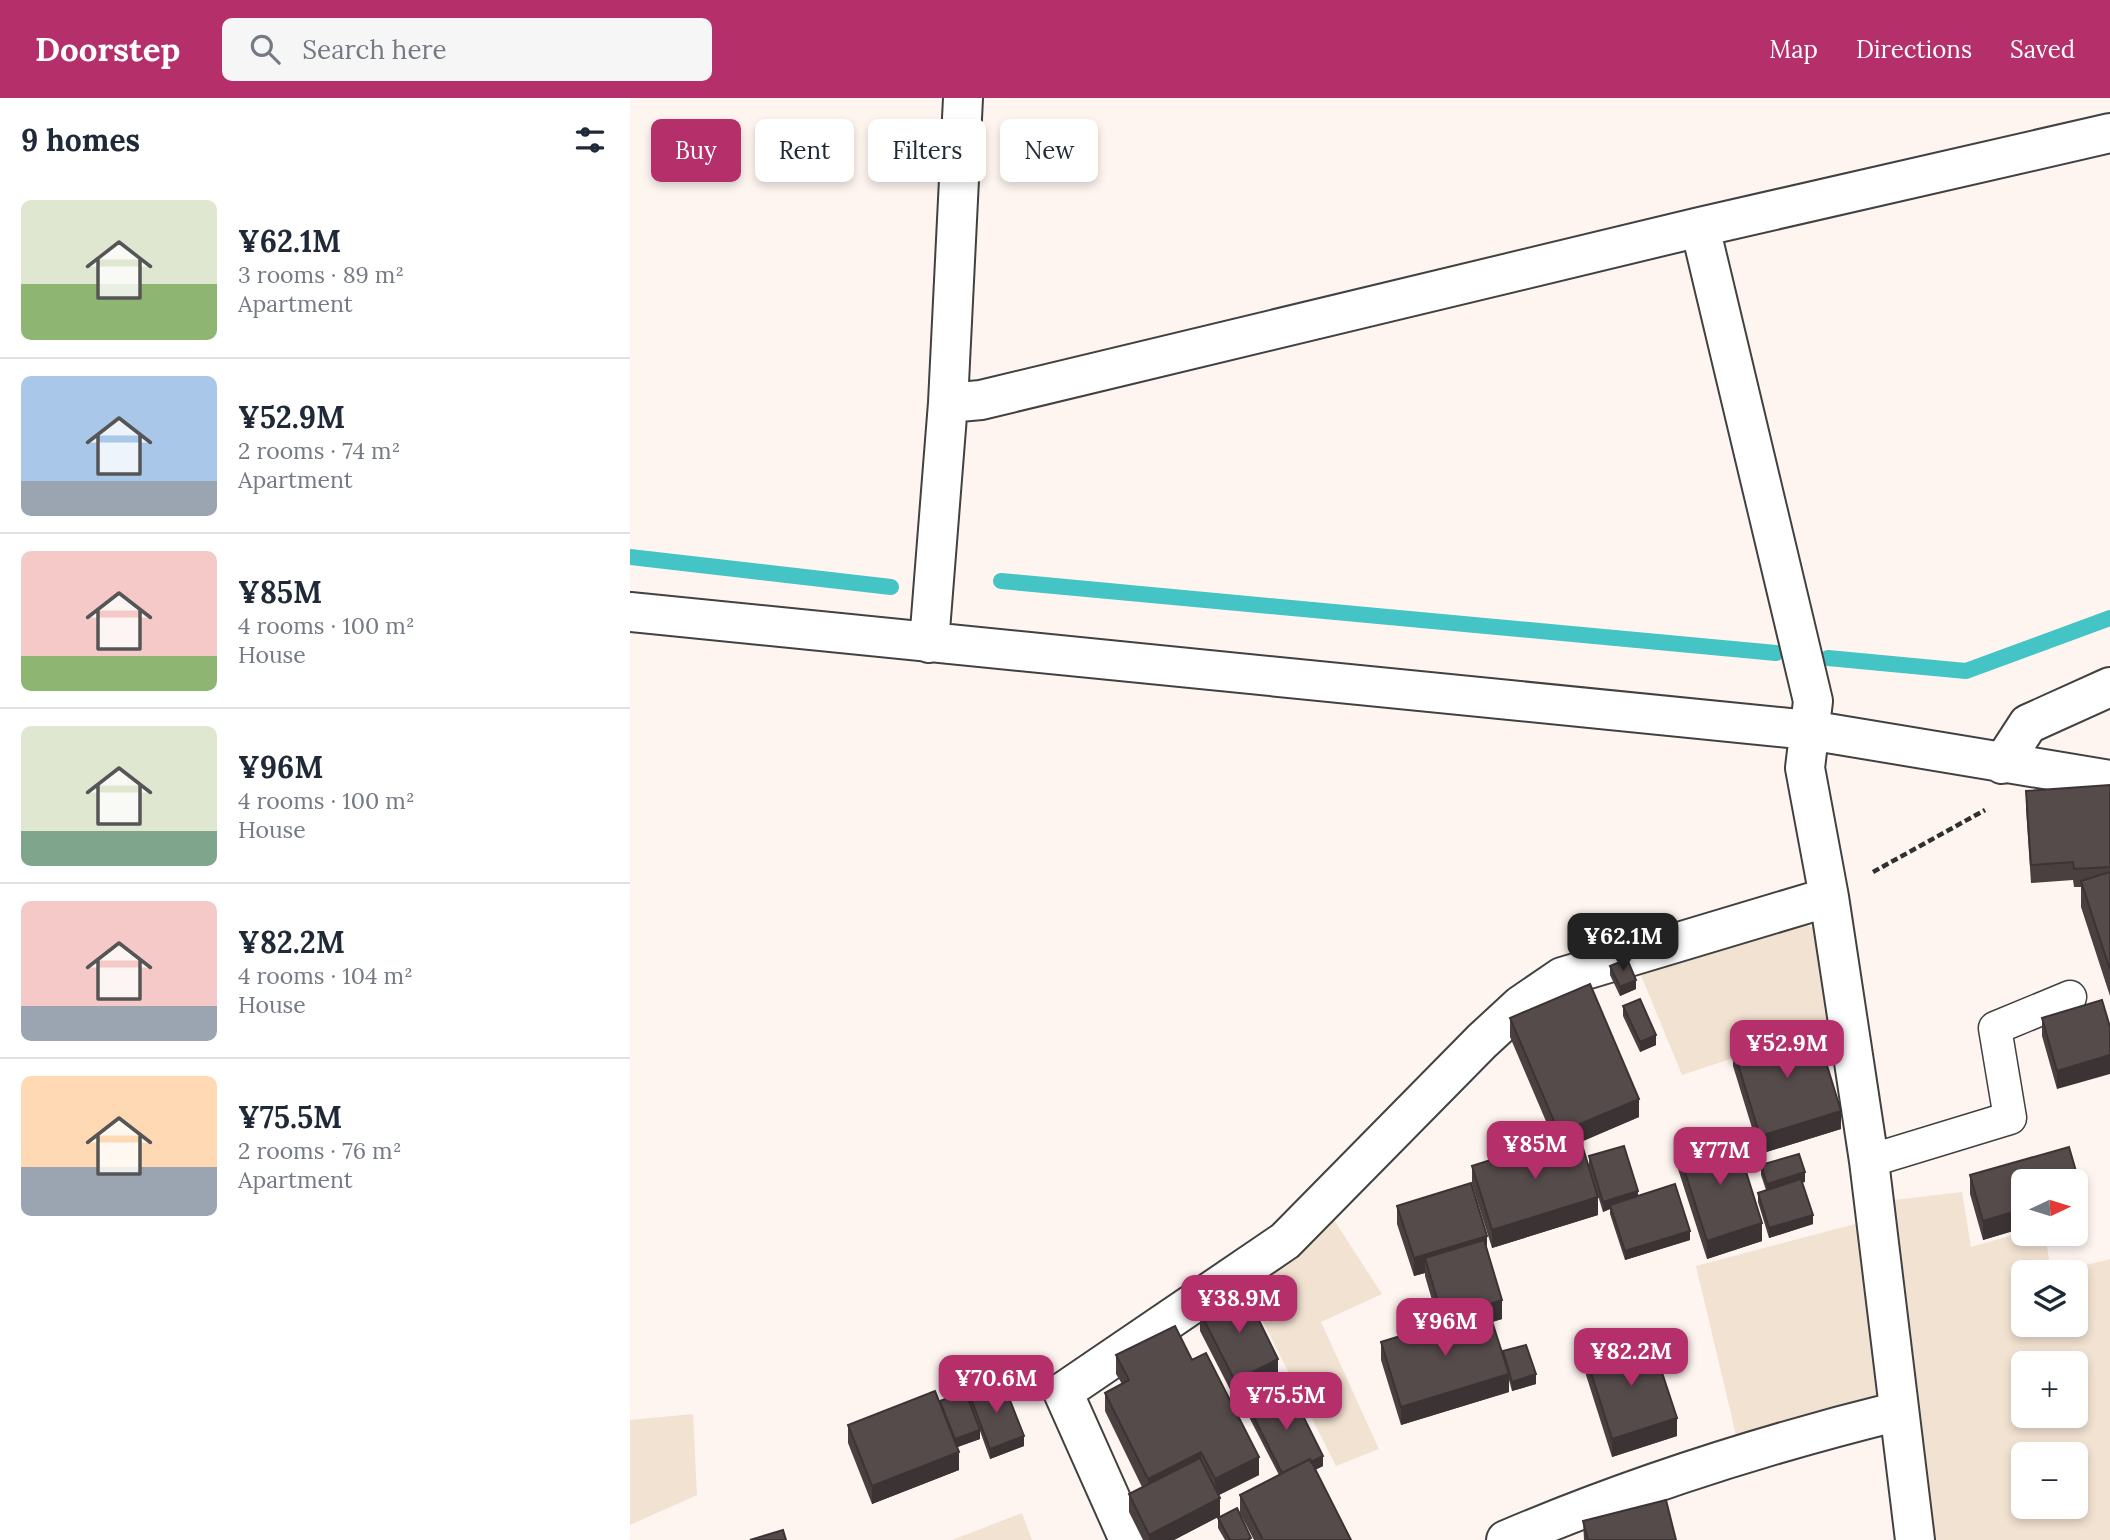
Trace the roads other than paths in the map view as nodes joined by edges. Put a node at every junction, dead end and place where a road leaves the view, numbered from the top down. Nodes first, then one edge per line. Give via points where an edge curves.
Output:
1 (963, 98) edge
2 (2110, 133) edge
3 (1700, 227) junction
4 (948, 403) junction
5 (630, 612) edge
6 (929, 643) junction
7 (2110, 687) edge
8 (1809, 730) junction
9 (2002, 764) junction
10 (2110, 780) edge
11 (1829, 897) junction
12 (2070, 997) dead end
13 (1869, 1161) junction
14 (1899, 1411) junction
15 (1129, 1540) edge
16 (1506, 1540) edge
17 (1915, 1540) edge

1 - 4 street
2 - 3 street
3 - 4 street via 994,397
3 - 8 street via 1812,701
4 - 6 street
5 - 6 street
6 - 8 street
7 - 9 street via 2028,724
8 - 9 street
8 - 11 street via 1805,768
9 - 10 street
11 - 13 street
11 - 15 street via 1562,977 1521,1005 1482,1041 1285,1241 1063,1392
12 - 13 lane via 1995,1028 2010,1118
13 - 14 street
14 - 16 street via 1786,1439
14 - 17 street

